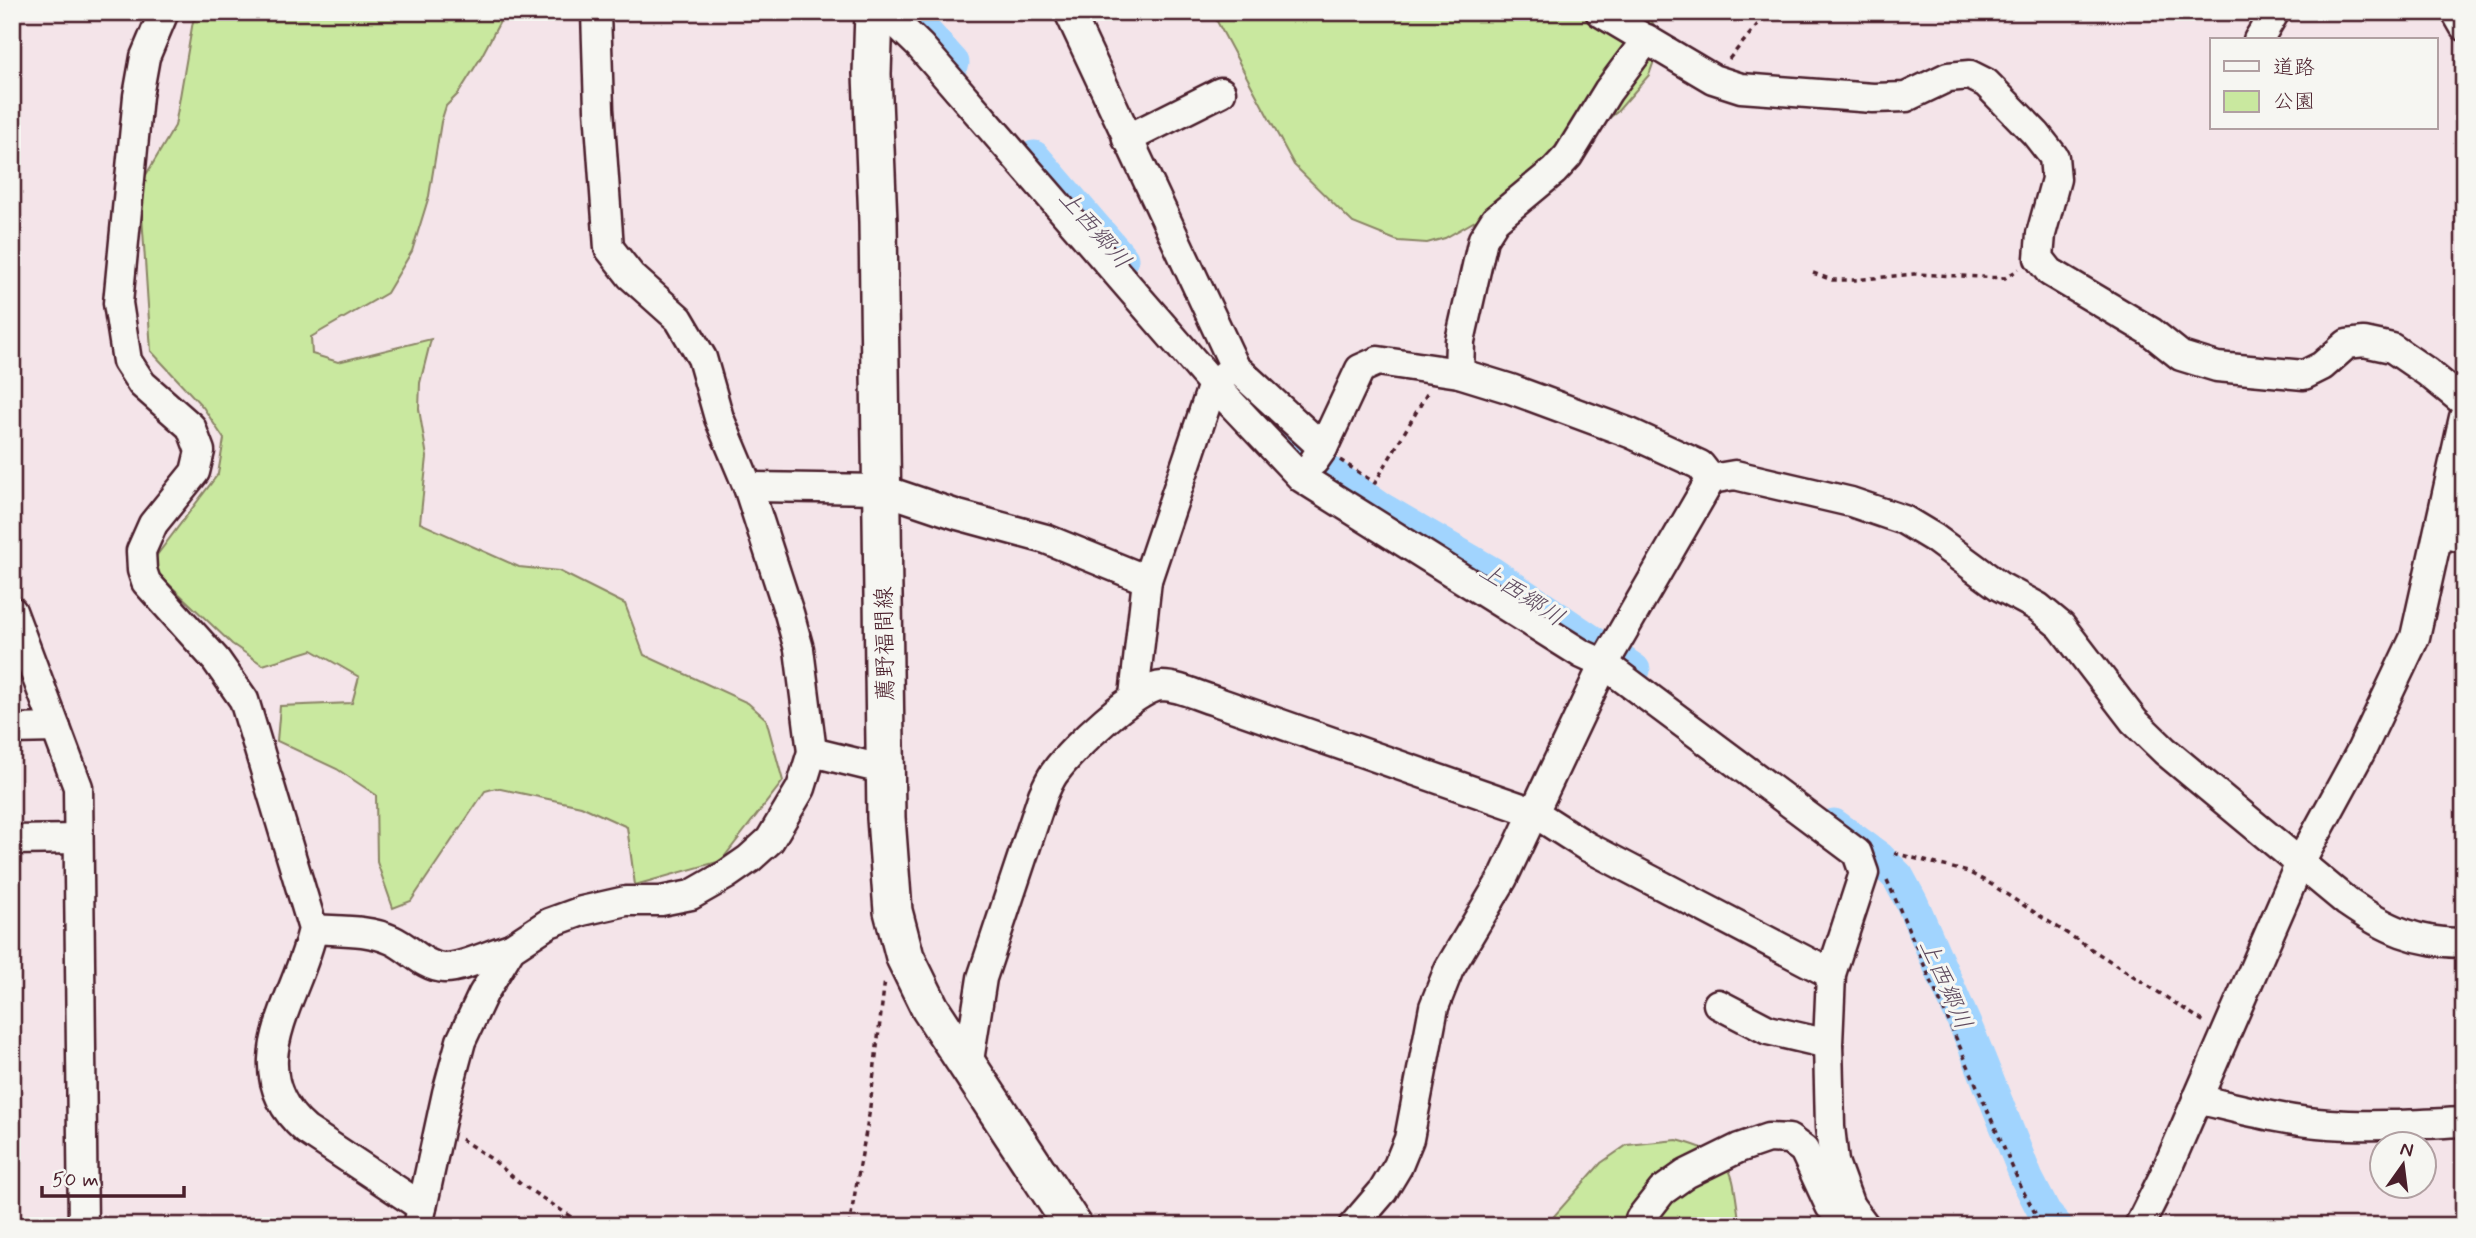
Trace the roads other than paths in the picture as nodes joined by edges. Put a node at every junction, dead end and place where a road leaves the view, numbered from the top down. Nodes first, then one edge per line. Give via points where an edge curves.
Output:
1 (164, 12) edge
2 (596, 12) edge
3 (874, 12) edge
4 (886, 12) edge
5 (1069, 12) edge
6 (1600, 12) edge
7 (2275, 12) edge
8 (2456, 12) edge
9 (2464, 26) edge
10 (2259, 38) edge
11 (1647, 40) junction
12 (1221, 92) dead end
13 (1127, 139) junction
14 (1450, 371) junction
15 (1223, 376) junction
16 (2464, 402) edge
17 (2464, 417) edge
18 (2460, 451) edge
19 (1313, 462) junction
20 (1711, 479) junction
21 (748, 487) junction
22 (881, 489) junction
23 (2452, 536) edge
24 (1147, 580) junction
25 (12, 611) edge
26 (1611, 653) junction
27 (1134, 696) junction
28 (56, 728) junction
29 (12, 729) edge
30 (812, 752) junction
31 (886, 770) junction
32 (1533, 812) junction
33 (78, 839) junction
34 (12, 840) edge
35 (2300, 863) junction
36 (313, 929) junction
37 (2464, 943) edge
38 (511, 948) junction
39 (1831, 974) junction
40 (1718, 1004) dead end
41 (1828, 1044) junction
42 (968, 1067) junction
43 (2197, 1099) junction
44 (2464, 1122) edge
45 (420, 1216) edge
46 (1858, 1216) edge
47 (1640, 1219) dead end
48 (2141, 1225) edge
49 (83, 1226) edge
50 (1073, 1226) edge
51 (1353, 1226) edge

1 - 36 street via 145,57 138,96 118,303 127,361 142,384 191,427 200,451 195,472 153,524 141,551 142,570 146,582 216,660 244,700
2 - 21 street via 609,247 631,276 680,319 702,358 719,418
3 - 22 main road, 薦野福間線
4 - 15 street
5 - 13 street
6 - 11 street
7 - 10 street
8 - 9 street
11 - 14 street via 1608,90 1568,156 1495,220 1483,239
11 - 16 street via 1713,79 1741,88 1906,97 1948,77 1970,75 1986,83 2054,157 2056,179 2039,258 2050,272 2151,332 2181,356 2217,367 2304,374 2322,366 2347,344 2364,342 2392,348
12 - 13 street
13 - 15 street
14 - 19 street via 1378,361 1360,369
14 - 20 street via 1630,433 1700,465
15 - 19 street
15 - 24 street
17 - 18 street
18 - 23 street
19 - 26 street via 1582,654
20 - 26 street
20 - 35 street via 1735,475 1851,502 1904,520 1934,538 2061,626 2134,721
21 - 22 street
21 - 30 street via 799,649
22 - 24 street via 1046,539
22 - 31 main road, 薦野福間線
23 - 35 street via 2415,636 2361,751
24 - 27 street
25 - 28 street
26 - 32 street
26 - 39 street via 1857,853 1864,873
27 - 32 street via 1158,686 1170,687
27 - 42 street via 1055,772 1043,795 982,978
28 - 29 street
28 - 33 street via 78,787
30 - 31 street
30 - 38 street via 801,788 771,840 726,875 691,895 626,901 582,911 549,923
31 - 42 main road, 薦野福間線 via 893,911 905,957 930,1008
32 - 39 street via 1586,846
32 - 51 street via 1434,1007 1409,1139 1398,1166 1384,1191
33 - 34 street
33 - 49 street
35 - 37 street via 2375,921 2407,936
35 - 43 street
36 - 38 street via 376,934 442,968
36 - 45 street via 273,1041 276,1092 292,1118
38 - 45 street via 461,1041
39 - 41 street
40 - 41 street via 1768,1031
41 - 46 street via 1834,1162
42 - 50 main road, 薦野福間線
43 - 44 street via 2327,1124
43 - 48 street
46 - 47 street via 1830,1206 1804,1150 1789,1139 1768,1138 1685,1174 1662,1191

